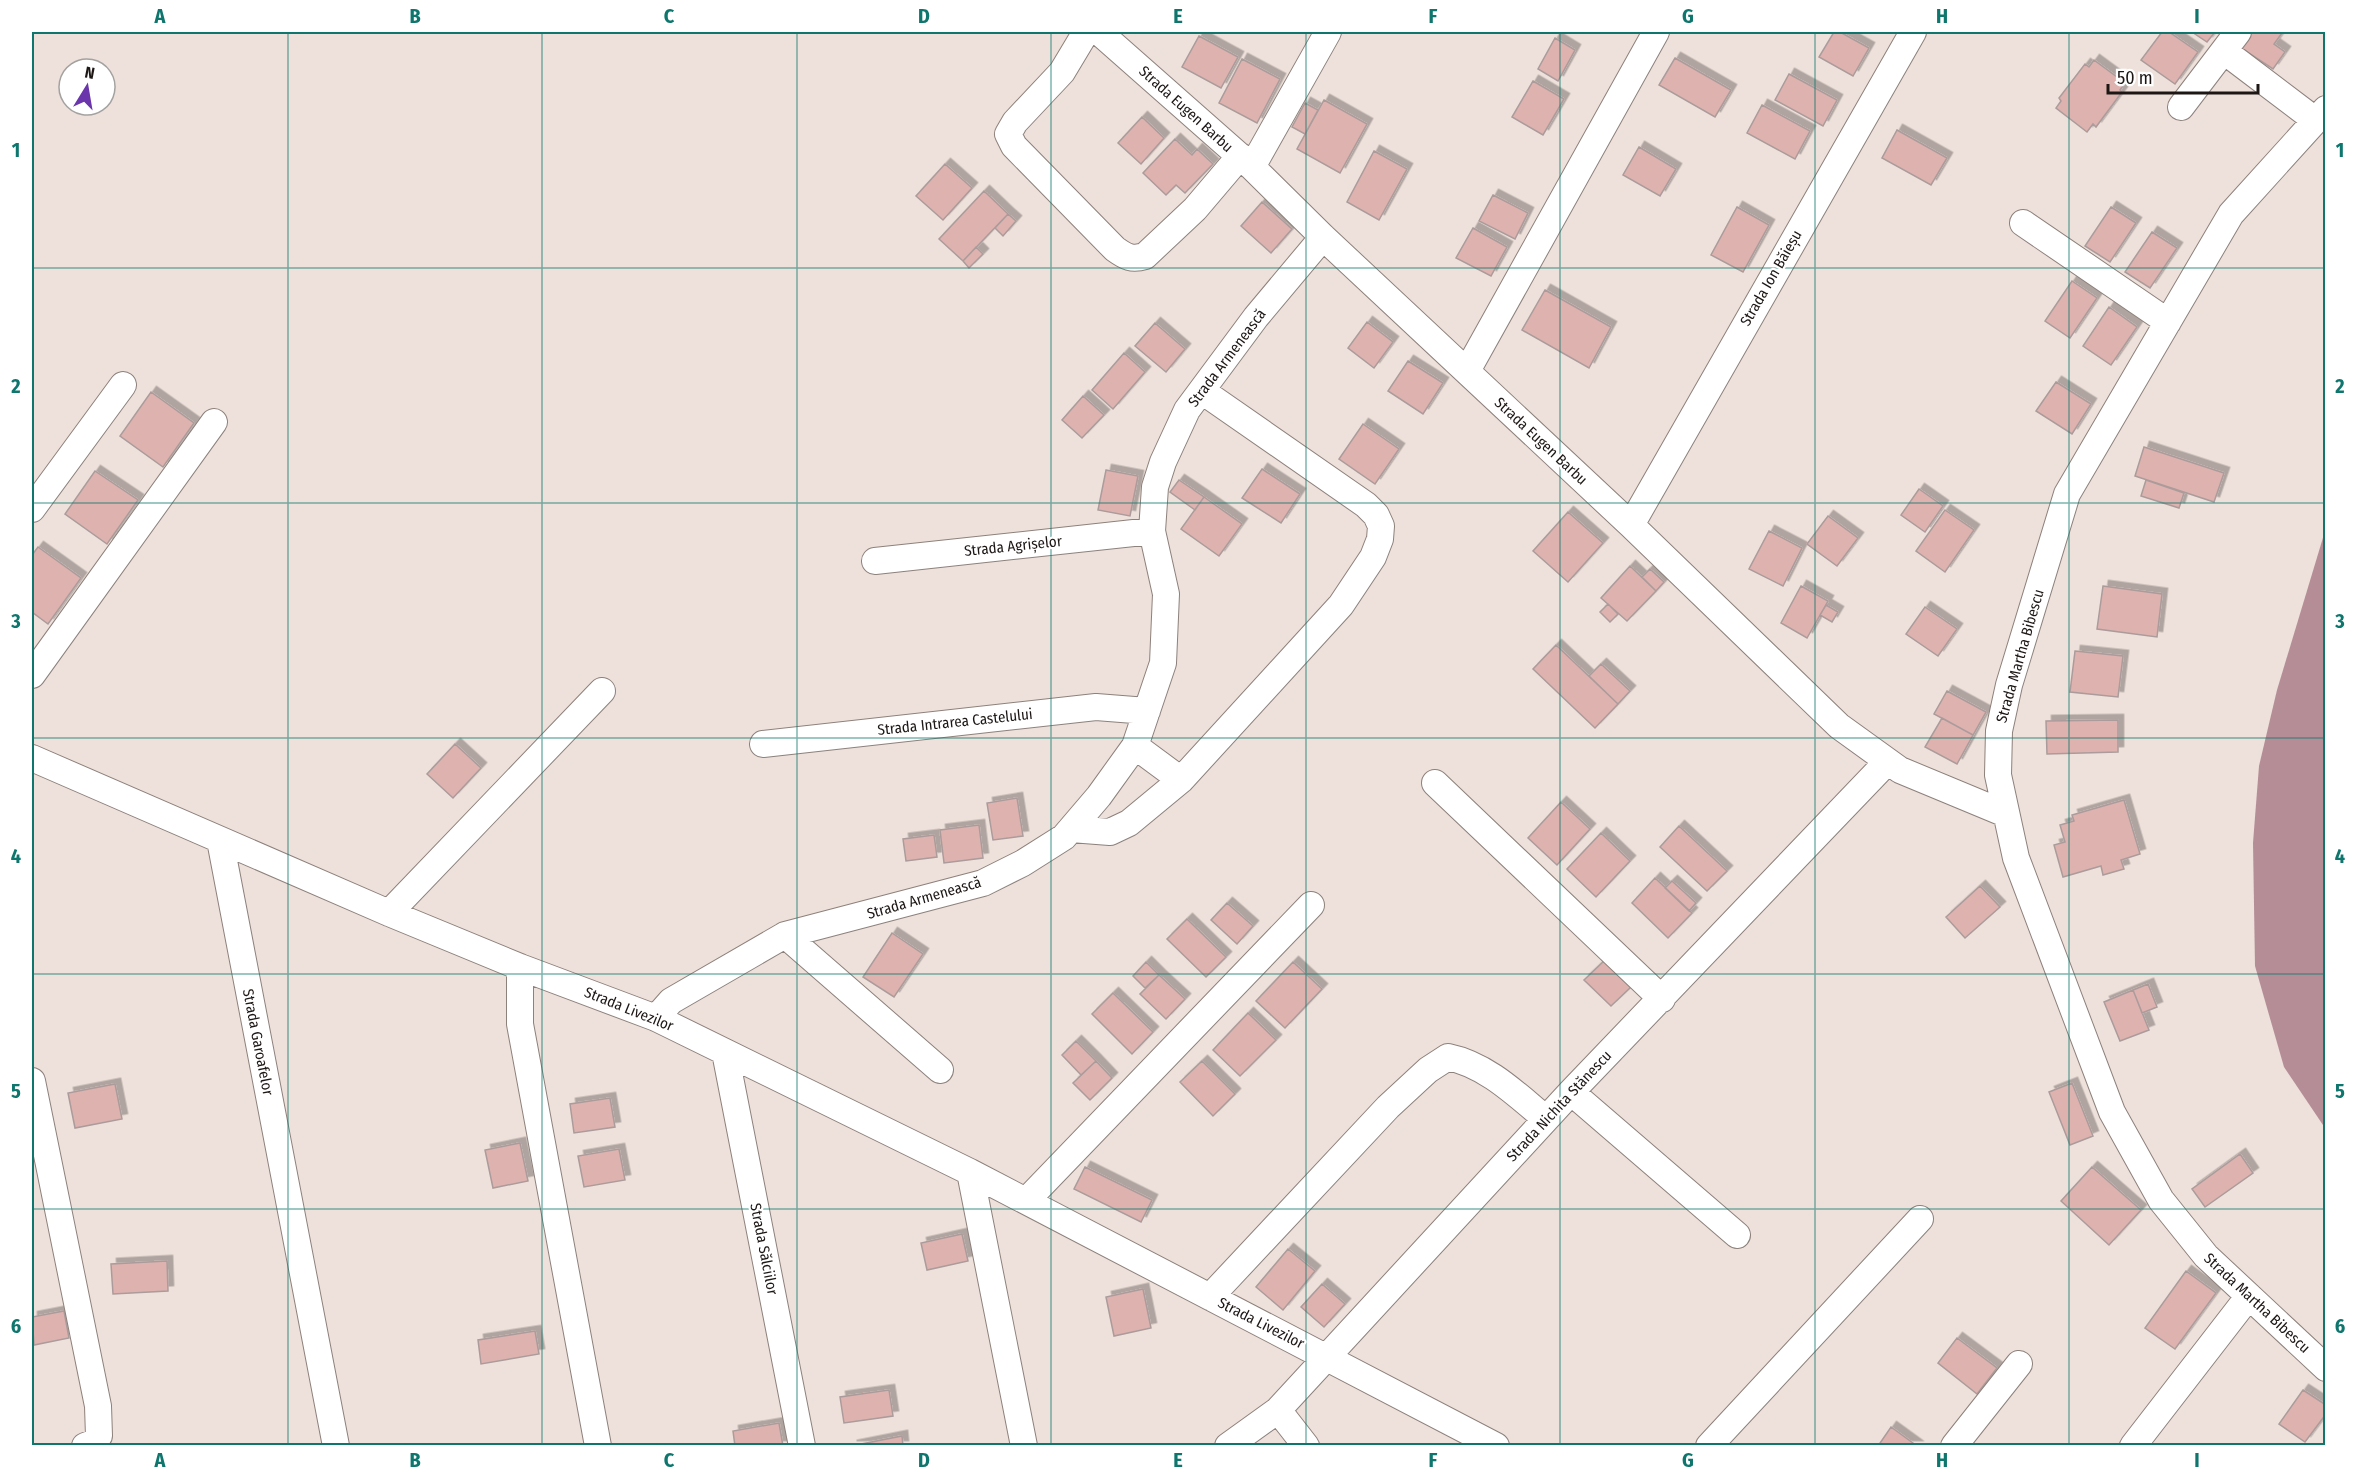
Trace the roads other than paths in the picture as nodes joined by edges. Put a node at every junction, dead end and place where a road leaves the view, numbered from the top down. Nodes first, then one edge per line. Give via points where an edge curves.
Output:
1 (1086, 32) edge
2 (1099, 32) edge
3 (1328, 32) edge
4 (1656, 32) edge
5 (1912, 32) edge
6 (2231, 41) edge
7 (2181, 107) dead end
8 (2320, 114) edge
9 (1246, 161) junction
10 (2024, 223) dead end
11 (1323, 237) junction
12 (2168, 322) junction
13 (1467, 371) junction
14 (123, 385) dead end
15 (1202, 391) junction
16 (214, 422) dead end
17 (32, 509) edge
18 (1631, 525) junction
19 (1152, 531) junction
20 (875, 561) dead end
21 (32, 675) edge
22 (602, 691) dead end
23 (1147, 711) junction
24 (763, 744) dead end
25 (1136, 746) junction
26 (32, 758) edge
27 (1887, 762) junction
28 (1181, 780) junction
29 (1435, 783) dead end
30 (2006, 814) junction
31 (1071, 829) junction
32 (220, 840) junction
33 (1311, 905) dead end
34 (389, 913) junction
35 (785, 935) junction
36 (520, 967) junction
37 (1662, 999) junction
38 (656, 1018) junction
39 (724, 1052) junction
40 (940, 1070) dead end
41 (32, 1081) edge
42 (1571, 1092) junction
43 (1546, 1119) junction
44 (970, 1172) junction
45 (1026, 1201) junction
46 (1920, 1219) dead end
47 (1737, 1235) dead end
48 (2249, 1296) junction
49 (1210, 1297) junction
50 (1328, 1358) junction
51 (2019, 1364) dead end
52 (2325, 1368) edge
53 (1278, 1410) junction
54 (85, 1446) edge
55 (336, 1446) edge
56 (598, 1446) edge
57 (802, 1446) edge
58 (1024, 1446) edge
59 (1228, 1446) edge
60 (1306, 1446) edge
61 (1496, 1446) edge
62 (1709, 1446) edge
63 (1954, 1446) edge
64 (2133, 1446) edge

1 - 9 street via 1062,72 1008,134 1014,146 1115,249 1136,259 1146,256
2 - 9 street, Strada Eugen Barbu
3 - 9 street
4 - 13 street
5 - 18 street, Strada Ion Băieșu
6 - 7 street
6 - 8 street
8 - 12 street, Strada Martha Bibescu via 2231,214
9 - 11 street, Strada Eugen Barbu
10 - 12 street
11 - 13 street, Strada Eugen Barbu
11 - 15 street, Strada Armenească via 1256,317
12 - 30 street, Strada Martha Bibescu via 2067,494 2009,684 1999,731 1998,775
13 - 18 street, Strada Eugen Barbu
14 - 17 street
15 - 19 street, Strada Armenească via 1187,410 1163,462 1155,487
15 - 28 street via 1366,505 1381,526 1373,557 1341,605
16 - 21 street
18 - 27 street, Strada Eugen Barbu via 1839,726
19 - 20 street, Strada Agrișelor
19 - 23 street, Strada Armenească via 1166,594 1163,663
22 - 34 street
23 - 24 street, Strada Intrarea Castelului via 1096,707
23 - 25 street, Strada Armenească
25 - 28 street
25 - 31 street, Strada Armenească
26 - 32 street
27 - 30 street, Strada Eugen Barbu
27 - 37 street, Strada Nichita Stănescu
28 - 31 street via 1120,828 1110,832
29 - 37 street
30 - 48 street, Strada Martha Bibescu via 2016,858 2112,1112 2161,1200 2206,1256
31 - 35 street, Strada Armenească via 1023,863 983,883
32 - 34 street, Strada Livezilor
32 - 55 street, Strada Garoafelor
33 - 45 street
34 - 36 street, Strada Livezilor
35 - 38 street, Strada Armenească via 671,1001
35 - 40 street
36 - 38 street, Strada Livezilor
36 - 56 street via 520,1024
37 - 42 street, Strada Nichita Stănescu
38 - 39 street, Strada Livezilor
39 - 44 street, Strada Livezilor
39 - 57 street, Strada Sălciilor
41 - 54 street via 98,1406 99,1436
42 - 43 street, Strada Nichita Stănescu
42 - 47 street
43 - 49 street via 1468,1062 1448,1058 1436,1064 1388,1107
43 - 50 street, Strada Nichita Stănescu
44 - 45 street, Strada Livezilor
44 - 58 street
45 - 49 street, Strada Livezilor
46 - 62 street
48 - 52 street, Strada Martha Bibescu
48 - 64 street
49 - 50 street, Strada Livezilor
50 - 53 street, Strada Nichita Stănescu
50 - 61 street, Strada Livezilor
51 - 63 street
53 - 59 street, Strada Nichita Stănescu
53 - 60 street

